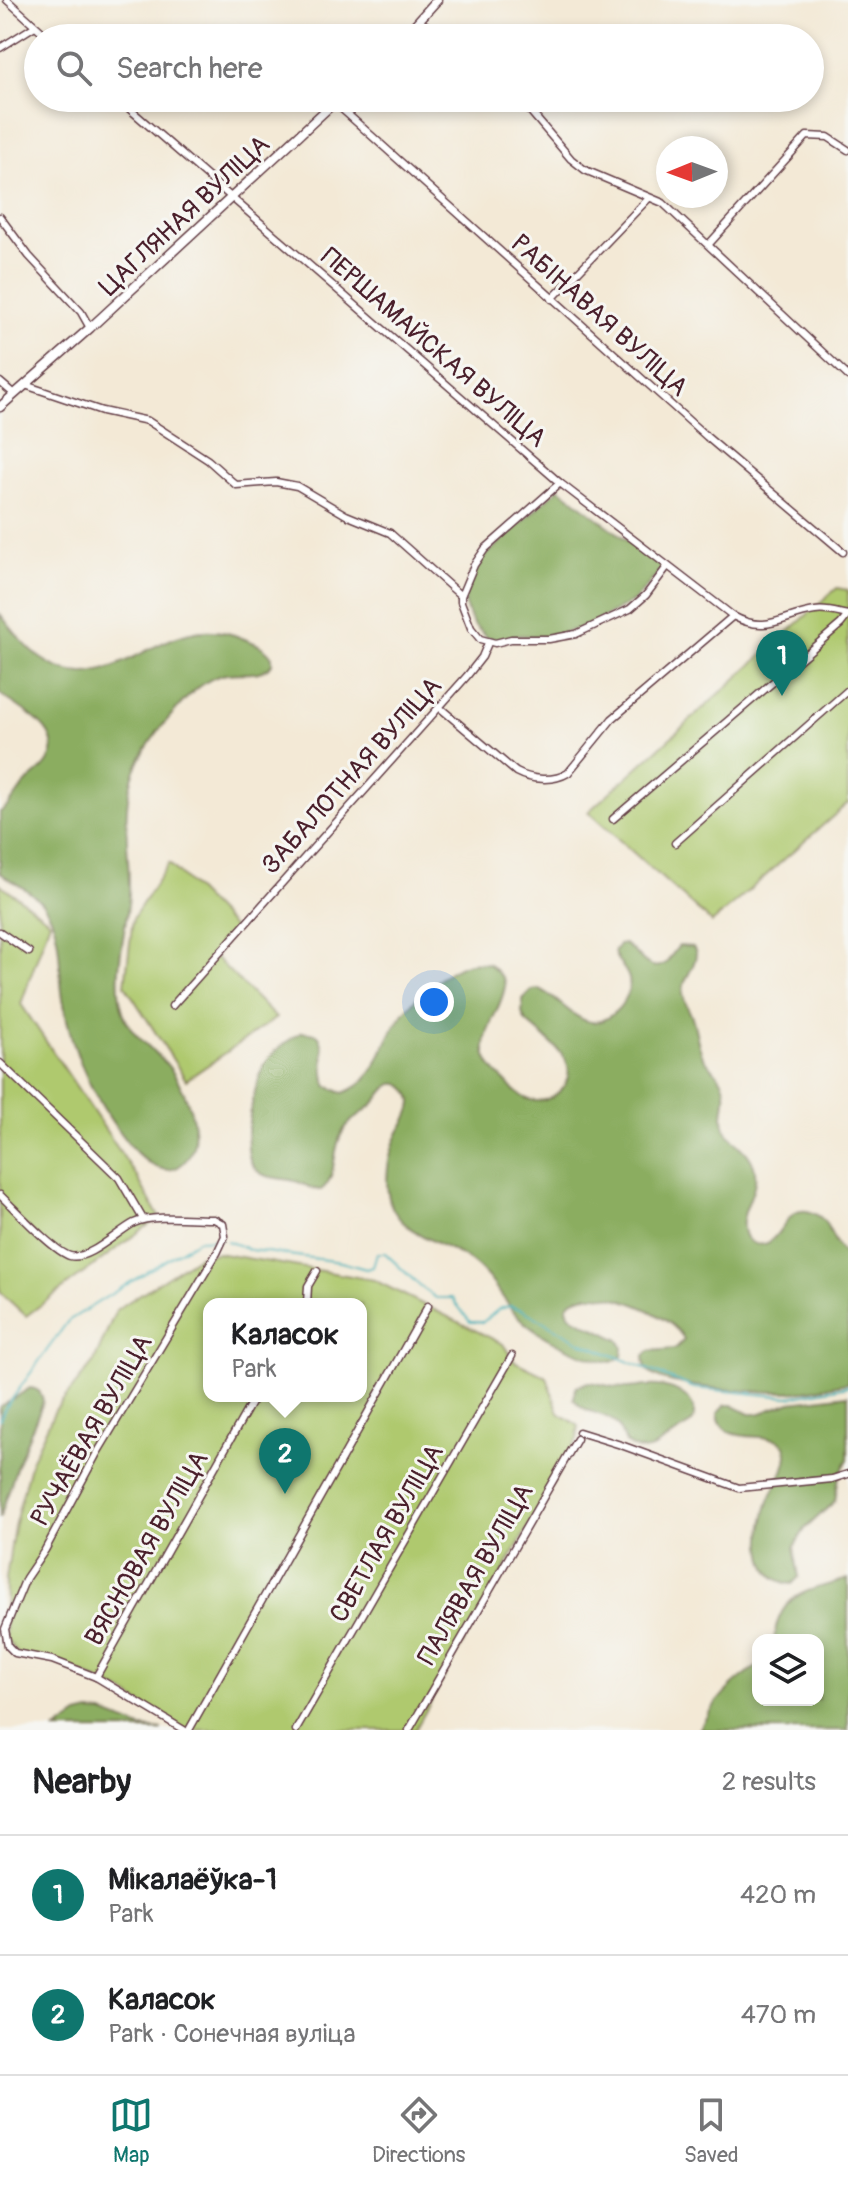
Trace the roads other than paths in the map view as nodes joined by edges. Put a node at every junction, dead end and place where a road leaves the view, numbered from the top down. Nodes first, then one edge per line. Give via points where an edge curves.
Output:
1 (7, 0) edge
2 (437, 0) edge
3 (420, 22) joint
4 (33, 24) edge
5 (424, 24) edge
6 (24, 33) edge
7 (0, 48) edge
8 (133, 112) edge
9 (324, 112) edge
10 (350, 112) edge
11 (531, 112) edge
12 (848, 150) edge
13 (649, 198) junction
14 (232, 199) junction
15 (0, 217) edge
16 (709, 244) junction
17 (552, 299) junction
18 (90, 328) junction
19 (848, 376) edge
20 (0, 382) edge
21 (25, 385) junction
22 (14, 394) junction
23 (0, 407) edge
24 (560, 483) junction
25 (843, 552) dead end
26 (667, 567) junction
27 (461, 596) junction
28 (848, 615) edge
29 (733, 616) junction
30 (488, 643) junction
31 (848, 690) edge
32 (439, 707) junction
33 (613, 819) dead end
34 (675, 843) dead end
35 (0, 932) edge
36 (29, 952) dead end
37 (172, 1006) dead end
38 (0, 1063) edge
39 (0, 1195) edge
40 (143, 1219) junction
41 (317, 1271) dead end
42 (307, 1298) edge
43 (428, 1306) dead end
44 (512, 1356) dead end
45 (252, 1402) edge
46 (848, 1474) edge
47 (96, 1677) junction
48 (186, 1730) edge
49 (296, 1730) edge
50 (409, 1730) edge

1 - 4 street
2 - 3 street
3 - 5 street
6 - 7 street
8 - 14 street, ПЕРШАМАЙСКАЯ ВУЛІЦА
9 - 14 street, ЦАГЛЯНАЯ ВУЛІЦА
10 - 17 street, РАБІНАВАЯ ВУЛІЦА
11 - 13 street via 585,170
12 - 16 street via 828,137 807,136
13 - 16 street via 663,203
13 - 17 street
14 - 18 street, ЦАГЛЯНАЯ ВУЛІЦА
14 - 24 street, ПЕРШАМАЙСКАЯ ВУЛІЦА
15 - 18 street, ЦАГЛЯНАЯ ВУЛІЦА
16 - 19 street
17 - 25 street, РАБІНАВАЯ ВУЛІЦА
18 - 21 street, ЦАГЛЯНАЯ ВУЛІЦА
20 - 22 street
21 - 22 street, ЦАГЛЯНАЯ ВУЛІЦА
21 - 27 street via 102,411 138,417 208,460 236,485 297,486 390,533
22 - 23 street, ЦАГЛЯНАЯ ВУЛІЦА
24 - 26 street, ПЕРШАМАЙСКАЯ ВУЛІЦА
24 - 27 street via 485,549
26 - 29 street, ПЕРШАМАЙСКАЯ ВУЛІЦА
26 - 30 street via 638,603 607,621 557,638
27 - 30 street via 471,628
28 - 29 street via 817,610 767,624
28 - 33 street
29 - 32 street via 612,719 568,773 552,779 524,776
30 - 32 street, ЗАБАЛОТНАЯ ВУЛІЦА via 478,663
31 - 34 street
32 - 37 street, ЗАБАЛОТНАЯ ВУЛІЦА
35 - 36 street
38 - 40 street via 114,1173
39 - 40 street via 63,1253 80,1257
40 - 47 street, РУЧАЁВАЯ ВУЛІЦА via 214,1219 223,1224 224,1239 26,1578 5,1629 15,1653
41 - 42 street
43 - 48 street
44 - 49 street, СВЕТЛАЯ ВУЛІЦА
45 - 47 street, ВЯСНОВАЯ ВУЛІЦА
46 - 50 street, ПАЛЯВАЯ ВУЛІЦА via 739,1488 621,1445 578,1436
47 - 48 street

